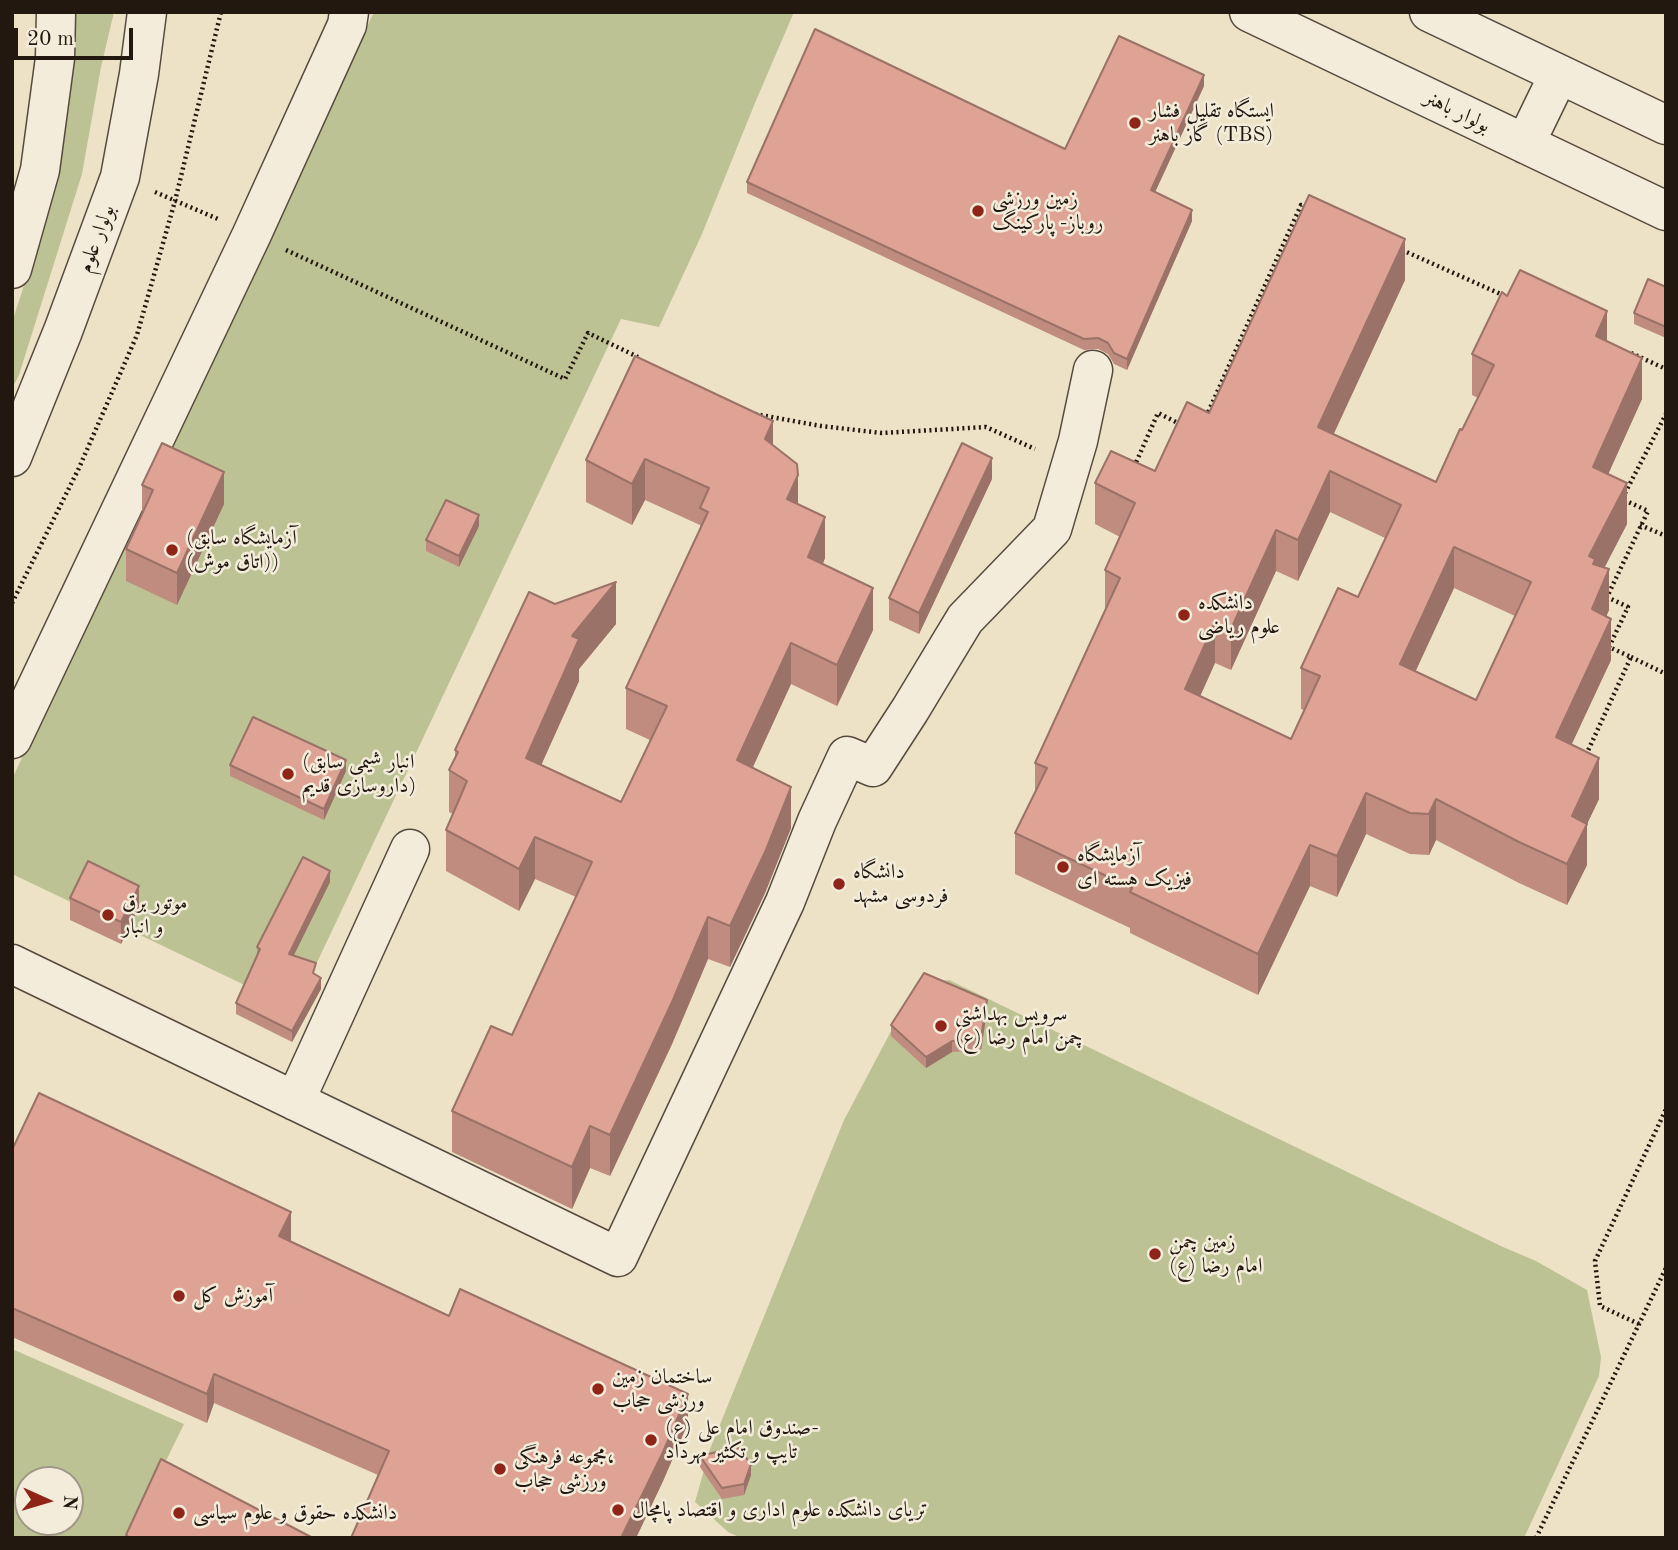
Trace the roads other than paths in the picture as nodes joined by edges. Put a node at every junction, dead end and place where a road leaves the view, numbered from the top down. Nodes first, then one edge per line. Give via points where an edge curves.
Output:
1 (55, 12) edge
2 (147, 12) edge
3 (349, 12) edge
4 (1249, 12) edge
5 (1429, 12) edge
6 (1559, 74) junction
7 (1666, 125) edge
8 (1525, 144) junction
9 (1666, 211) edge
10 (12, 269) edge
11 (1093, 370) dead end
12 (12, 457) edge
13 (12, 739) edge
14 (410, 849) dead end
15 (12, 964) edge
16 (295, 1101) junction

1 - 10 street via 55,58 40,170
2 - 12 street, بولوار علوم via 120,177
3 - 13 street via 251,234
4 - 8 street, بولوار باهنر
5 - 6 street
6 - 7 street
6 - 8 street
8 - 9 street, بولوار باهنر
11 - 16 street via 1052,529 965,619 873,767 847,755 785,902 618,1257
14 - 16 street
15 - 16 street

